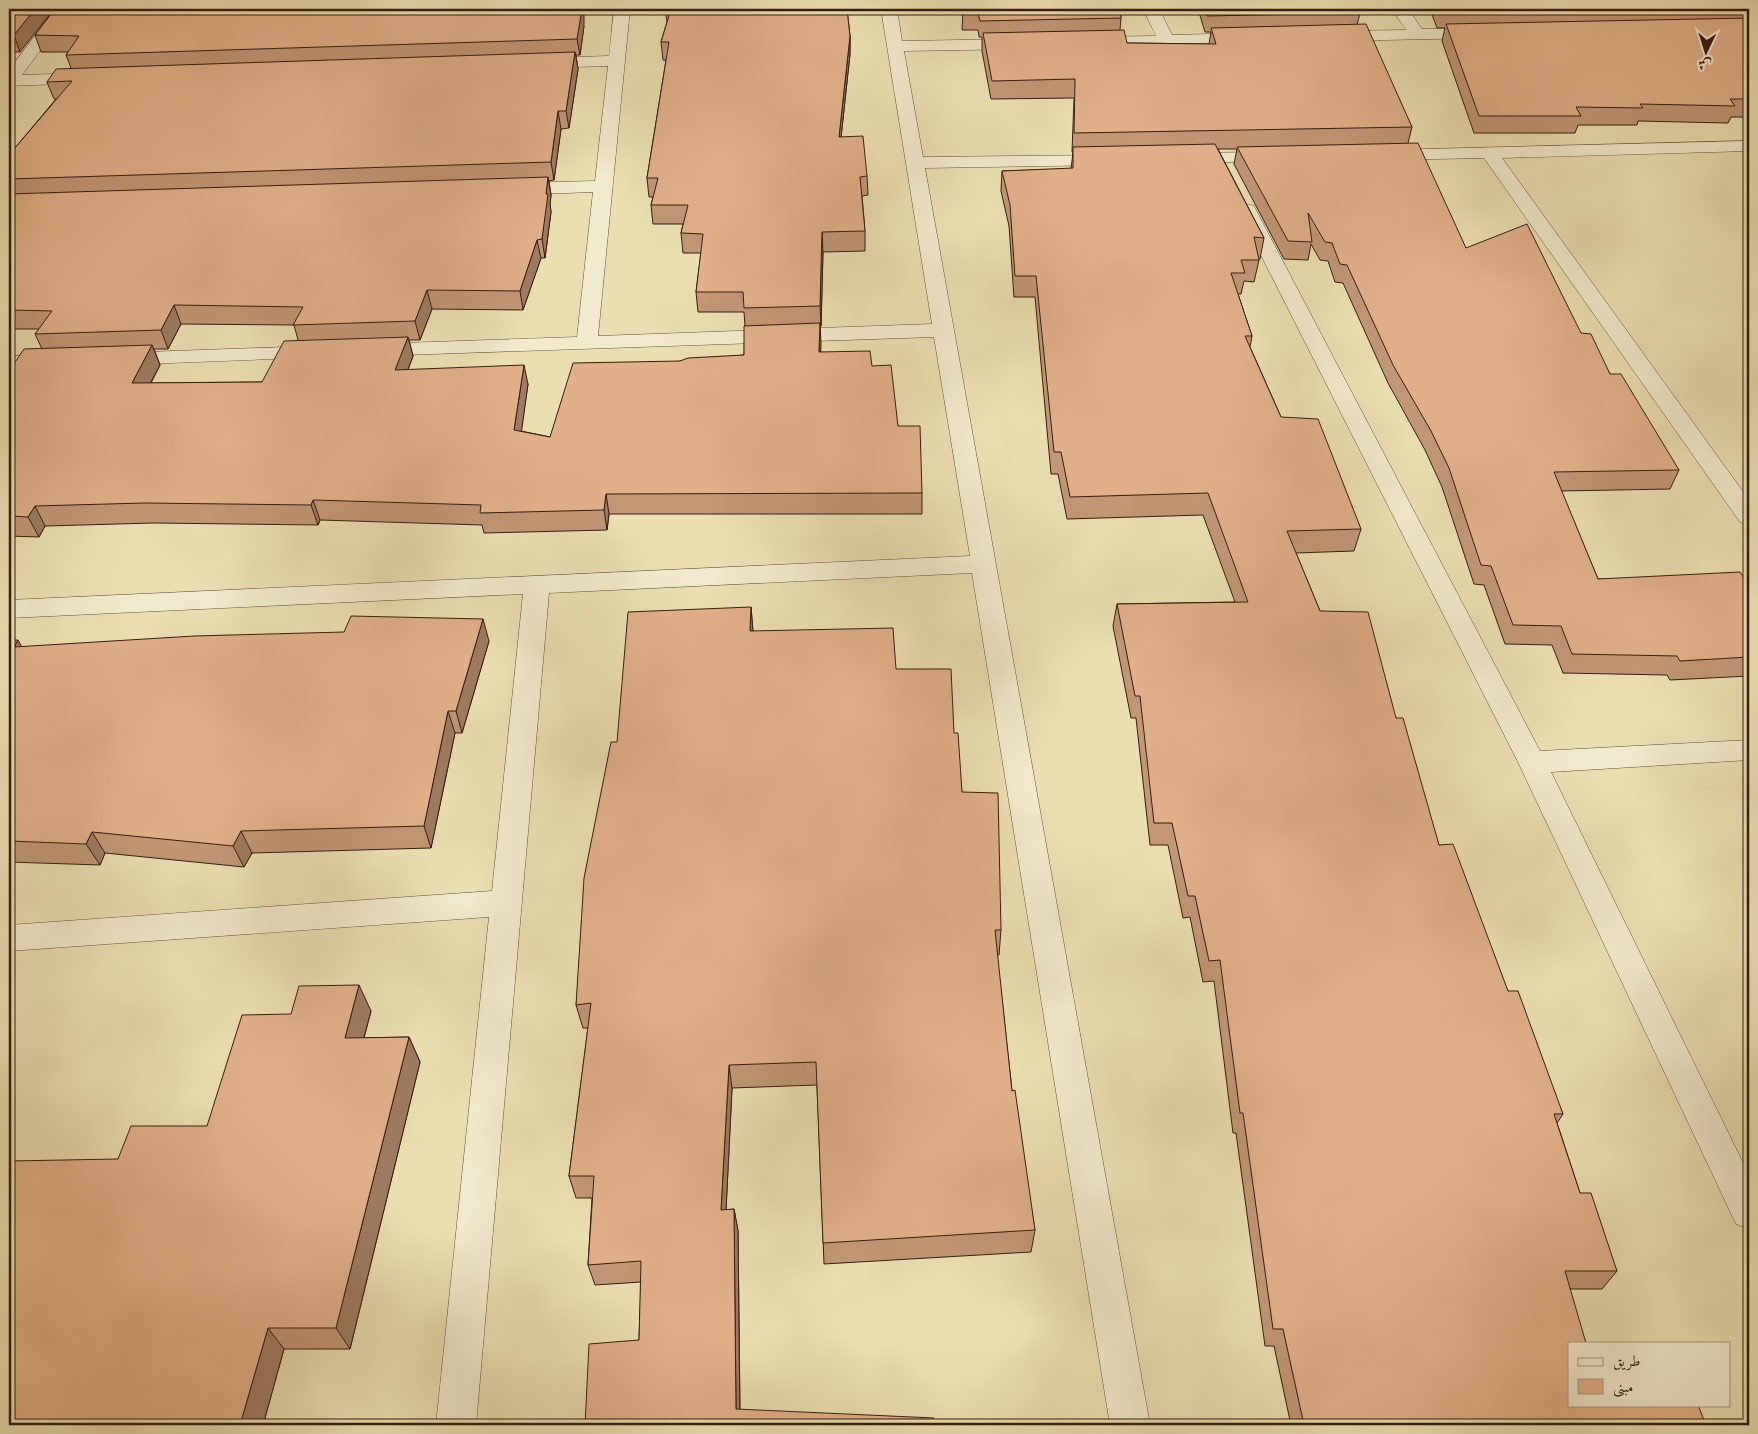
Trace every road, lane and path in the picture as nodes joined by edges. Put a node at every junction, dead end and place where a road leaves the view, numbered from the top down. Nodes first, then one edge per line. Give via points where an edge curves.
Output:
1 (63, 9) edge
2 (622, 9) edge
3 (889, 9) edge
4 (1151, 9) edge
5 (1400, 9) edge
6 (1496, 33) edge
7 (1418, 35) junction
8 (1321, 37) edge
9 (1263, 38) edge
10 (1166, 40) junction
11 (1070, 42) edge
12 (1031, 43) edge
13 (896, 46) junction
14 (616, 61) junction
15 (527, 64) edge
16 (99, 78) edge
17 (9, 81) edge
18 (1749, 146) edge
19 (1490, 153) junction
20 (1374, 155) edge
21 (1287, 156) edge
22 (1220, 158) junction
23 (1171, 159) edge
24 (1122, 160) edge
25 (915, 163) junction
26 (604, 186) junction
27 (495, 189) edge
28 (944, 330) junction
29 (587, 342) junction
30 (98, 359) edge
31 (69, 360) edge
32 (9, 362) edge
33 (1749, 477) edge
34 (1722, 478) junction
35 (1749, 517) edge
36 (984, 564) junction
37 (537, 583) junction
38 (9, 608) edge
39 (1749, 750) edge
40 (1532, 762) junction
41 (506, 903) junction
42 (9, 938) edge
43 (1749, 1212) edge
44 (456, 1425) edge
45 (1130, 1425) edge

1 - 17 street
2 - 14 street
3 - 13 street
4 - 10 street
5 - 7 street
6 - 7 street
7 - 8 street
9 - 10 street
10 - 11 street
12 - 13 street
13 - 25 street
14 - 15 street
14 - 26 street
16 - 17 street
18 - 19 street
19 - 20 street
19 - 34 street
21 - 22 street
22 - 23 street
22 - 40 street
24 - 25 street
25 - 28 street
26 - 27 street
26 - 29 street
28 - 29 street
28 - 36 street
29 - 30 street
31 - 32 street
33 - 34 street
34 - 35 street
36 - 37 street
36 - 45 street
37 - 38 street
37 - 41 street
39 - 40 street
40 - 43 street
41 - 42 street
41 - 44 street

